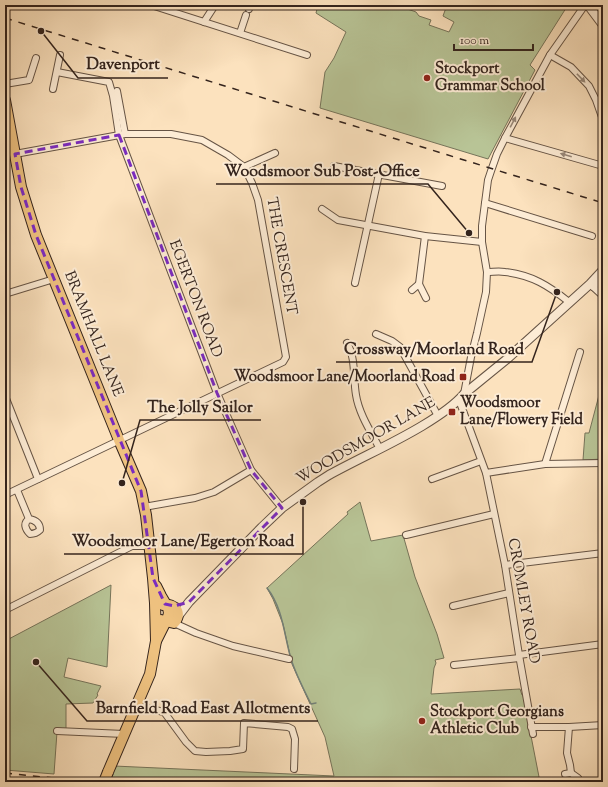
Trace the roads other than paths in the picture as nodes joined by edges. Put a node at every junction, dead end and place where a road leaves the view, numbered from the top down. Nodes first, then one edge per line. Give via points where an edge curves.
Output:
1 (151, 5) edge
2 (215, 5) edge
3 (585, 5) edge
4 (588, 5) edge
5 (248, 10) edge
6 (204, 22) junction
7 (603, 25) edge
8 (240, 33) junction
9 (60, 55) dead end
10 (307, 55) dead end
11 (550, 55) junction
12 (36, 58) dead end
13 (57, 72) junction
14 (5, 84) edge
15 (53, 89) dead end
16 (118, 91) dead end
17 (5, 100) edge
18 (603, 120) edge
19 (122, 135) junction
20 (505, 138) junction
21 (275, 153) dead end
22 (15, 154) junction
23 (334, 166) dead end
24 (603, 166) edge
25 (244, 167) junction
26 (379, 174) junction
27 (442, 186) dead end
28 (485, 203) junction
29 (322, 209) dead end
30 (367, 225) junction
31 (425, 236) junction
32 (592, 236) dead end
33 (482, 242) junction
34 (603, 270) edge
35 (487, 272) junction
36 (54, 279) junction
37 (603, 279) edge
38 (355, 283) dead end
39 (418, 284) junction
40 (591, 286) junction
41 (412, 290) dead end
42 (5, 294) edge
43 (603, 296) edge
44 (426, 298) dead end
45 (569, 302) junction
46 (376, 334) dead end
47 (347, 343) dead end
48 (580, 352) dead end
49 (217, 393) junction
50 (5, 396) edge
51 (461, 397) junction
52 (438, 416) junction
53 (119, 440) junction
54 (380, 449) junction
55 (481, 461) junction
56 (603, 463) edge
57 (545, 464) junction
58 (251, 470) junction
59 (486, 473) junction
60 (432, 479) dead end
61 (38, 480) junction
62 (17, 490) junction
63 (5, 495) edge
64 (144, 507) junction
65 (282, 508) junction
66 (494, 514) junction
67 (29, 519) dead end
68 (406, 534) dead end
69 (149, 546) junction
70 (603, 553) edge
71 (505, 565) junction
72 (153, 578) junction
73 (509, 593) junction
74 (453, 606) dead end
75 (5, 610) edge
76 (172, 614) junction
77 (155, 615) junction
78 (156, 641) junction
79 (603, 644) edge
80 (519, 657) junction
81 (289, 659) dead end
82 (454, 665) dead end
83 (137, 706) junction
84 (603, 725) edge
85 (531, 727) junction
86 (569, 727) junction
87 (57, 731) dead end
88 (124, 734) junction
89 (533, 734) dead end
90 (294, 769) dead end
91 (106, 777) edge
92 (578, 778) dead end

1 - 6 street
2 - 6 street
3 - 11 street
4 - 7 street
5 - 8 street
6 - 8 street
8 - 10 street
9 - 13 street
11 -> 18 street via 571,67 589,86
20 -> 11 street
12 - 14 street via 29,80
13 - 15 street
13 - 19 street via 109,82
16 - 19 street
17 - 22 main road, BRAMHALL LANE
19 - 22 street, THE CRESCENT
19 - 25 street, THE CRESCENT via 171,134 202,140
19 - 49 street, EGERTON ROAD
24 -> 20 street
20 - 28 street via 488,180
21 - 25 street
22 - 36 main road, BRAMHALL LANE via 21,187 36,235
23 - 26 street
25 - 49 street, THE CRESCENT via 258,200 286,358 283,362
26 - 27 street
26 - 30 street
28 - 32 street
28 - 33 street
29 - 30 street via 338,220
30 - 31 street
30 - 38 street
31 - 33 street
31 - 39 street
33 - 35 street
34 - 40 street, WOODSMOOR LANE
35 - 45 street via 505,272 538,280
35 - 51 street via 478,333
36 - 42 street
36 - 53 main road, BRAMHALL LANE
37 - 40 street
39 - 41 street
39 - 44 street
40 - 43 street
40 - 45 street, WOODSMOOR LANE
45 - 51 street, WOODSMOOR LANE via 507,360
46 - 52 street via 400,347
47 - 54 street via 351,350 356,396
48 - 57 street
49 - 53 street, THE CRESCENT
49 - 58 street, EGERTON ROAD
50 - 61 street
51 - 52 street, WOODSMOOR LANE
51 - 55 street, CROMLEY ROAD
52 - 54 street, WOODSMOOR LANE
53 - 61 street, THE CRESCENT
53 - 64 main road, BRAMHALL LANE via 141,491
54 - 65 street, WOODSMOOR LANE via 329,475
55 - 59 street, CROMLEY ROAD
55 - 60 street
56 - 57 street
57 - 59 street
58 - 64 street via 214,492
58 - 65 street, EGERTON ROAD
59 - 66 street, CROMLEY ROAD
61 - 62 street, THE CRESCENT
62 - 63 street, THE CRESCENT
62 - 67 street
64 - 69 main road, BRAMHALL LANE
65 - 76 street, WOODSMOOR LANE via 189,602
66 - 68 street
66 - 71 street, CROMLEY ROAD
69 - 72 main road, BRAMHALL LANE
69 - 75 street via 132,546
70 - 71 street
71 - 73 street, CROMLEY ROAD
72 - 76 main road, BRAMHALL LANE
72 - 77 main road, BRAMHALL LANE
73 - 74 street
73 - 80 street, CROMLEY ROAD
76 - 77 main road
76 - 77 main road via 158,607
76 - 78 main road, BRAMHALL LANE
76 - 81 street via 196,633 233,646
77 - 78 main road, BRAMHALL LANE
78 - 83 main road, BRAMHALL LANE via 150,674
79 - 80 street
80 - 82 street
80 - 85 street, CROMLEY ROAD
83 - 88 main road, BRAMHALL LANE
83 - 90 street via 164,712 195,751 243,749 244,723 288,727 292,729 295,739
84 - 86 street
85 - 86 street
85 - 89 street, CROMLEY ROAD
86 - 92 street via 568,774
87 - 88 street
88 - 91 main road, BRAMHALL LANE

